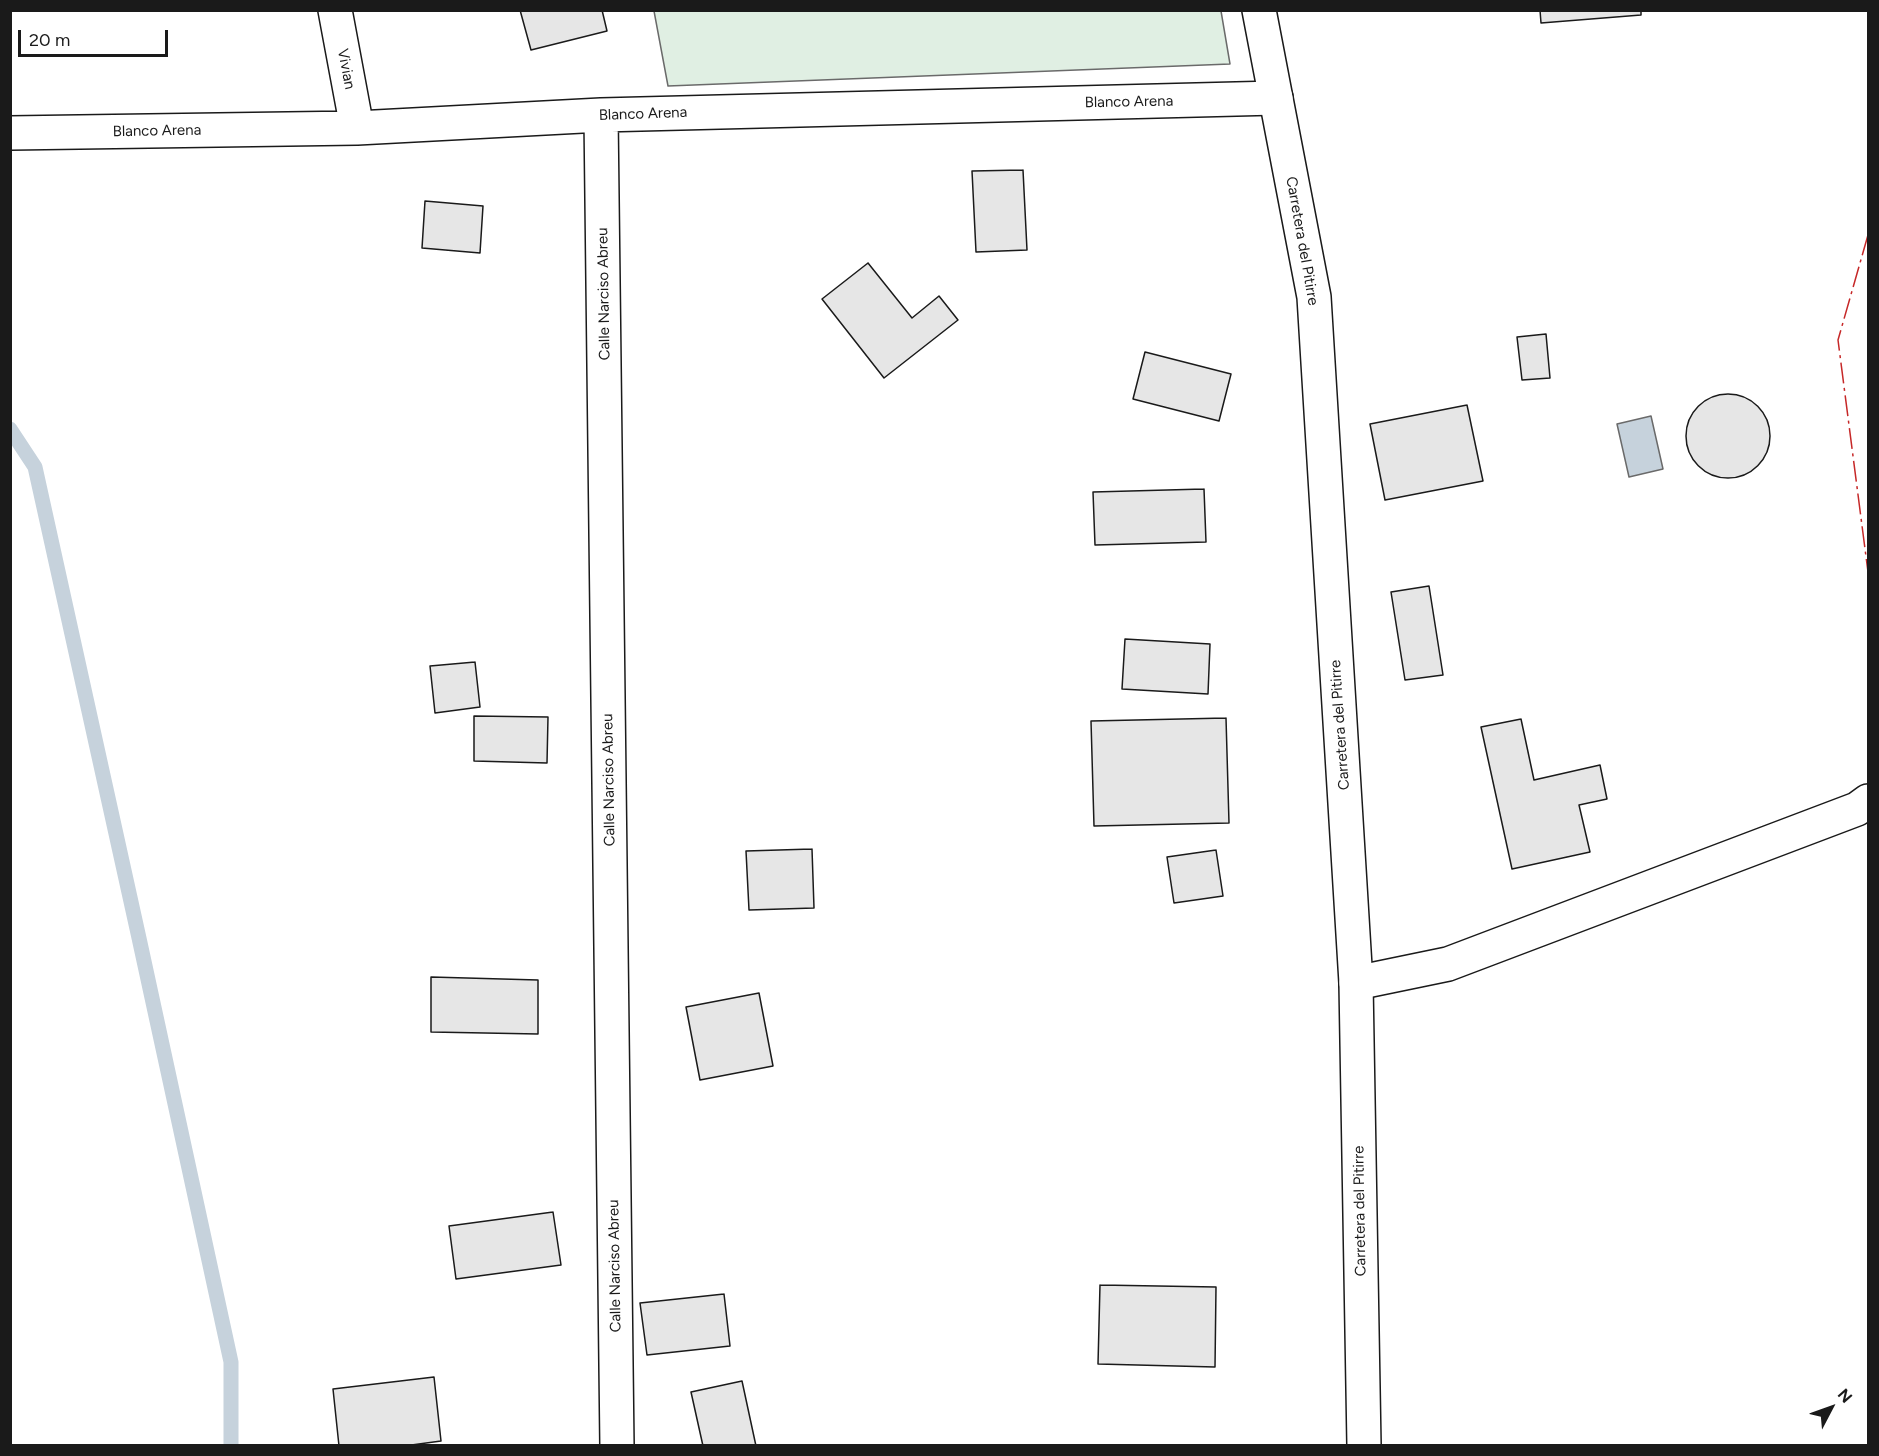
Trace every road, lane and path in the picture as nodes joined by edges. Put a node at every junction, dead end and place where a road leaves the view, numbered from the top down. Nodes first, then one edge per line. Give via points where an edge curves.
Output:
1 (335, 10) edge
2 (1259, 10) edge
3 (1276, 98) junction
4 (602, 115) junction
5 (357, 128) junction
6 (10, 133) edge
7 (1869, 801) edge
8 (1356, 983) junction
9 (617, 1446) edge
10 (1364, 1446) edge

1 - 5 street, Vivian
2 - 3 street, Carretera del Pitirre
3 - 4 street, Blanco Arena
3 - 8 street, Carretera del Pitirre via 1314,297
4 - 5 street, Blanco Arena
4 - 9 street, Calle Narciso Abreu
5 - 6 street, Blanco Arena
7 - 8 street via 1857,809 1448,964
8 - 10 street, Carretera del Pitirre

